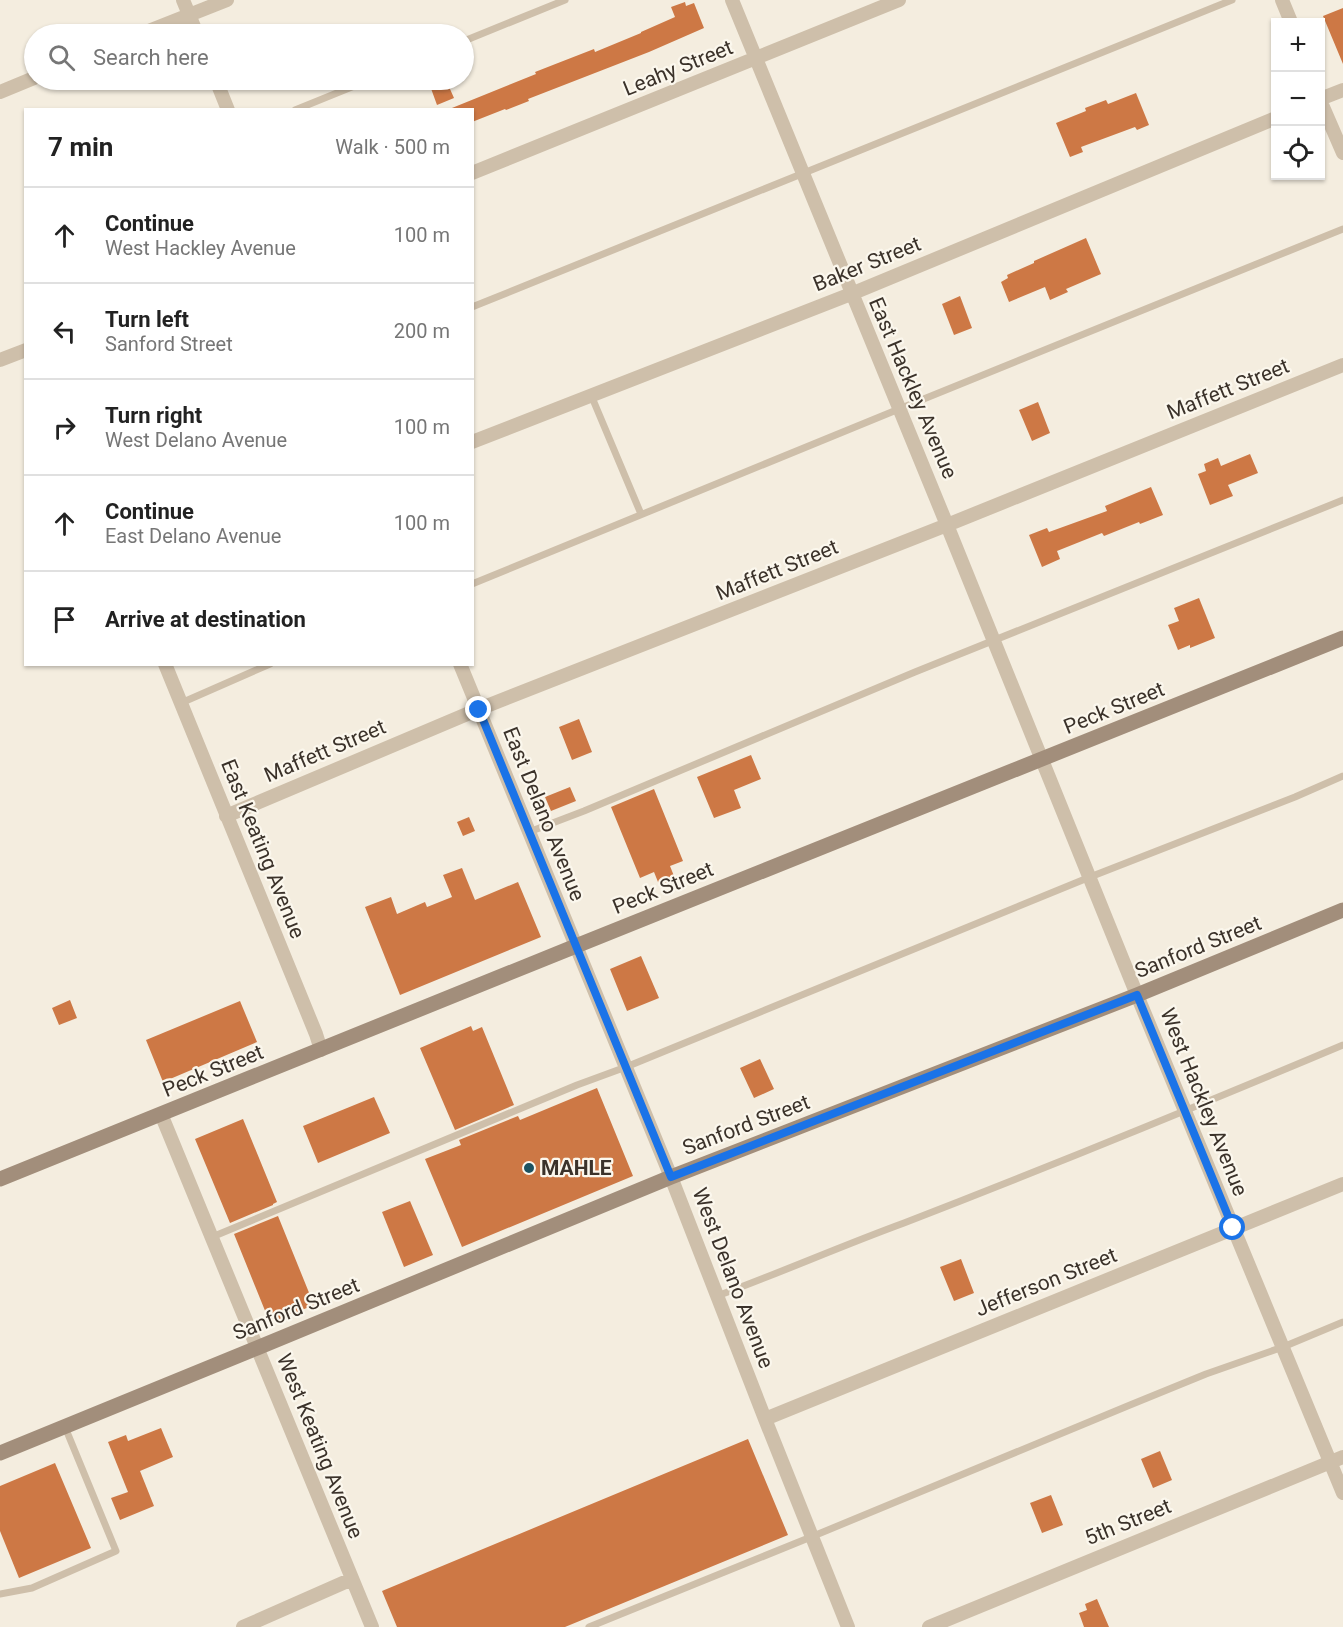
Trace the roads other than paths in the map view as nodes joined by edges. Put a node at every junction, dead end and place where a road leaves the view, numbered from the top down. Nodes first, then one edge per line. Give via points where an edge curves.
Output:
1 (183, 0) edge
2 (227, 0) edge
3 (565, 0) edge
4 (732, 0) edge
5 (899, 0) edge
6 (1232, 0) edge
7 (1282, 0) edge
8 (189, 15) junction
9 (1289, 18) edge
10 (166, 24) edge
11 (193, 24) edge
12 (474, 37) edge
13 (755, 59) junction
14 (24, 82) edge
15 (220, 90) edge
16 (344, 90) edge
17 (1343, 90) edge
18 (0, 92) edge
19 (1325, 97) edge
20 (227, 108) edge
21 (300, 108) edge
22 (1325, 111) edge
23 (1271, 120) edge
24 (1343, 153) edge
25 (474, 172) edge
26 (803, 174) junction
27 (1343, 229) edge
28 (851, 294) junction
29 (474, 306) edge
30 (24, 351) edge
31 (0, 360) edge
32 (1343, 365) edge
33 (591, 395) junction
34 (899, 408) junction
35 (474, 441) edge
36 (1343, 500) edge
37 (641, 514) junction
38 (947, 525) junction
39 (474, 583) edge
40 (1343, 638) edge
41 (994, 641) junction
42 (166, 666) edge
43 (266, 666) edge
44 (461, 666) edge
45 (181, 704) junction
46 (479, 710) junction
47 (1042, 759) junction
48 (1343, 776) edge
49 (226, 816) junction
50 (529, 832) junction
51 (1090, 877) junction
52 (1343, 910) edge
53 (576, 946) junction
54 (1137, 995) junction
55 (1343, 1045) edge
56 (321, 1050) junction
57 (626, 1067) junction
58 (1185, 1111) junction
59 (161, 1114) junction
60 (671, 1177) junction
61 (0, 1179) edge
62 (1343, 1184) edge
63 (1233, 1228) junction
64 (212, 1236) junction
65 (717, 1296) junction
66 (1343, 1322) edge
67 (1283, 1347) junction
68 (257, 1348) junction
69 (765, 1419) junction
70 (64, 1426) junction
71 (0, 1453) edge
72 (1337, 1459) edge
73 (1343, 1493) edge
74 (811, 1537) junction
75 (352, 1579) junction
76 (0, 1594) edge
77 (243, 1627) edge
78 (372, 1627) edge
79 (589, 1627) edge
80 (848, 1627) edge
81 (929, 1627) edge

1 - 8 street
2 - 8 street
3 - 12 lane
4 - 13 street, East Hackley Avenue
5 - 13 street, Leahy Street
6 - 26 lane
7 - 9 street
8 - 10 street
8 - 11 street
13 - 25 street, Leahy Street
13 - 26 street, East Hackley Avenue
14 - 18 street
15 - 20 street
16 - 21 lane
17 - 19 street
22 - 24 street
23 - 28 street, Baker Street
26 - 28 street, East Hackley Avenue
26 - 29 lane
27 - 34 lane
28 - 33 street, Baker Street
28 - 34 street, East Hackley Avenue
30 - 31 street
32 - 38 street, Maffett Street
33 - 35 street, Baker Street
33 - 37 lane
34 - 37 lane
34 - 38 street, East Hackley Avenue
36 - 41 lane
37 - 39 lane
38 - 41 street, East Hackley Avenue
38 - 46 street, Maffett Street
40 - 47 street, Peck Street
41 - 47 street, East Hackley Avenue
41 - 50 lane
42 - 45 street, East Keating Avenue
43 - 45 lane
44 - 46 street, East Delano Avenue
45 - 49 street, East Keating Avenue
46 - 49 street, Maffett Street
46 - 50 street, East Delano Avenue
47 - 51 street, West Hackley Avenue
47 - 53 street, Peck Street
48 - 51 lane
49 - 56 street, East Keating Avenue
50 - 53 street, East Delano Avenue
51 - 54 street, West Hackley Avenue
51 - 57 lane
52 - 54 street, Sanford Street
53 - 56 street, Peck Street
53 - 57 street, West Delano Avenue
54 - 58 street, West Hackley Avenue
54 - 60 street, Sanford Street
55 - 58 lane
56 - 59 street, Peck Street
57 - 60 street, West Delano Avenue
57 - 64 lane
58 - 63 street, West Hackley Avenue
58 - 65 lane
59 - 61 street, Peck Street
59 - 64 street, West Keating Avenue
60 - 65 street, West Delano Avenue
60 - 68 street, Sanford Street
62 - 63 street, Jefferson Street
63 - 67 street, West Hackley Avenue
63 - 69 street, Jefferson Street
64 - 68 street, West Keating Avenue
65 - 69 street, West Delano Avenue
66 - 67 lane
67 - 72 street, West Hackley Avenue
67 - 74 lane via 1206,1374
68 - 70 street, Sanford Street
68 - 75 street, West Keating Avenue
69 - 74 street, West Delano Avenue
70 - 71 street, Sanford Street
70 - 76 lane via 116,1551 32,1588
72 - 73 street, West Hackley Avenue
72 - 81 street, 5th Street
74 - 79 lane
74 - 80 street, West Delano Avenue
75 - 77 street
75 - 78 street, West Keating Avenue

